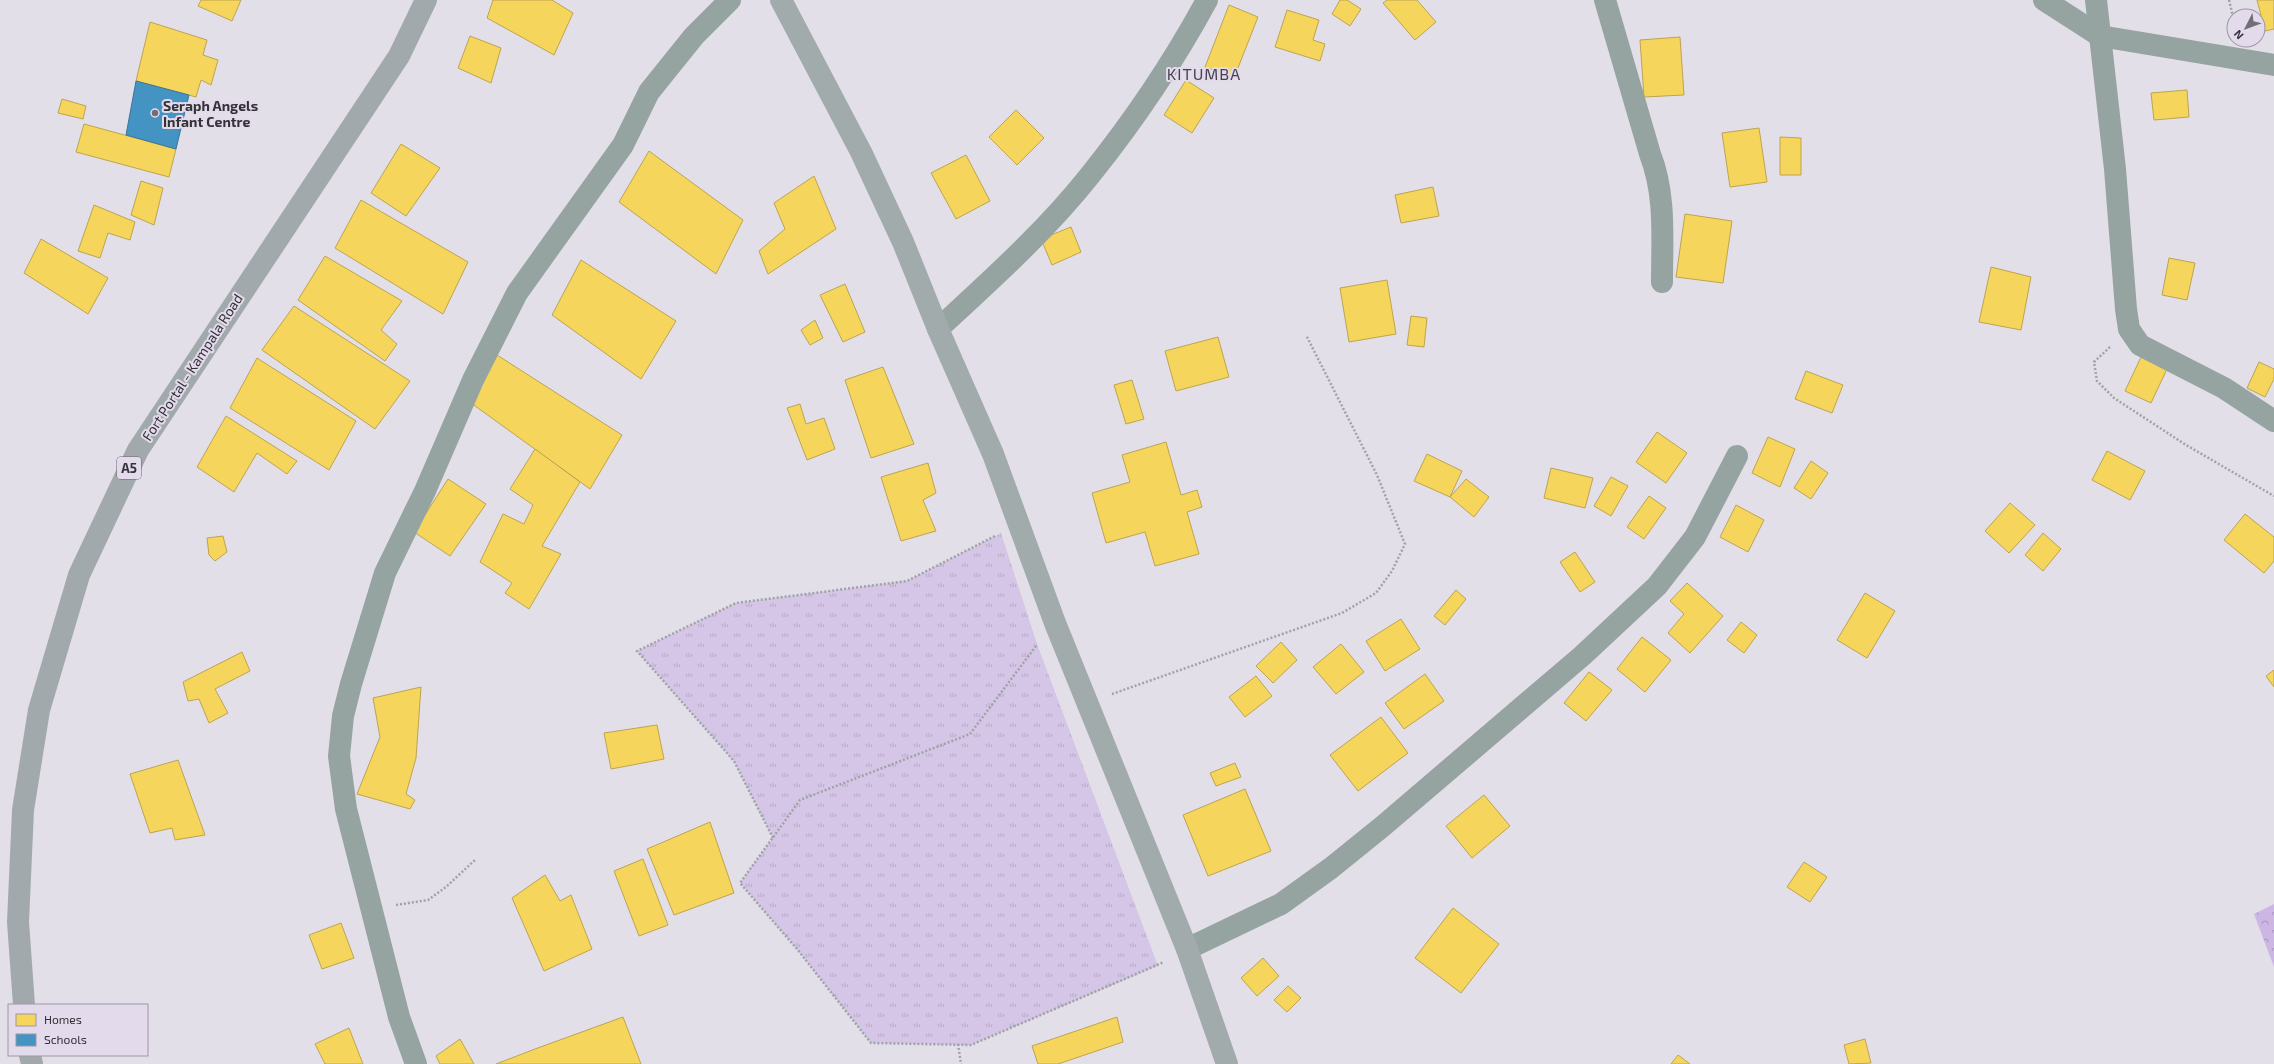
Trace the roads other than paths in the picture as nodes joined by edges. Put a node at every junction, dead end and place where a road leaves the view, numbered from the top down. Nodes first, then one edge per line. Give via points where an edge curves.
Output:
1 (426, 0) edge
2 (730, 0) edge
3 (781, 0) edge
4 (1207, 0) edge
5 (1605, 0) edge
6 (2044, 0) edge
7 (2096, 0) edge
8 (2100, 36) junction
9 (2274, 65) edge
10 (1662, 282) dead end
11 (938, 329) junction
12 (2274, 421) edge
13 (1737, 456) dead end
14 (1187, 949) junction
15 (24, 1004) edge
16 (416, 1064) edge
17 (1227, 1064) edge

1 - 15 highway, Fort Portal - Kampala Road / A5 via 398,56 138,450 79,575 39,710 23,810 18,922
2 - 16 street via 694,36 649,92 622,145 517,293 473,380 426,491 385,572 343,716 339,756 346,808 370,907 399,1017
3 - 11 street via 864,159 903,242
4 - 11 street via 1186,40 1091,175 1021,251
5 - 10 street via 1650,154 1659,175 1663,204
6 - 8 street
7 - 8 street
8 - 9 street
8 - 12 street via 2129,329 2140,345 2224,388
11 - 14 street via 993,454 1055,623
13 - 14 street via 1695,537 1657,586 1582,656 1330,868 1281,904
14 - 17 street

